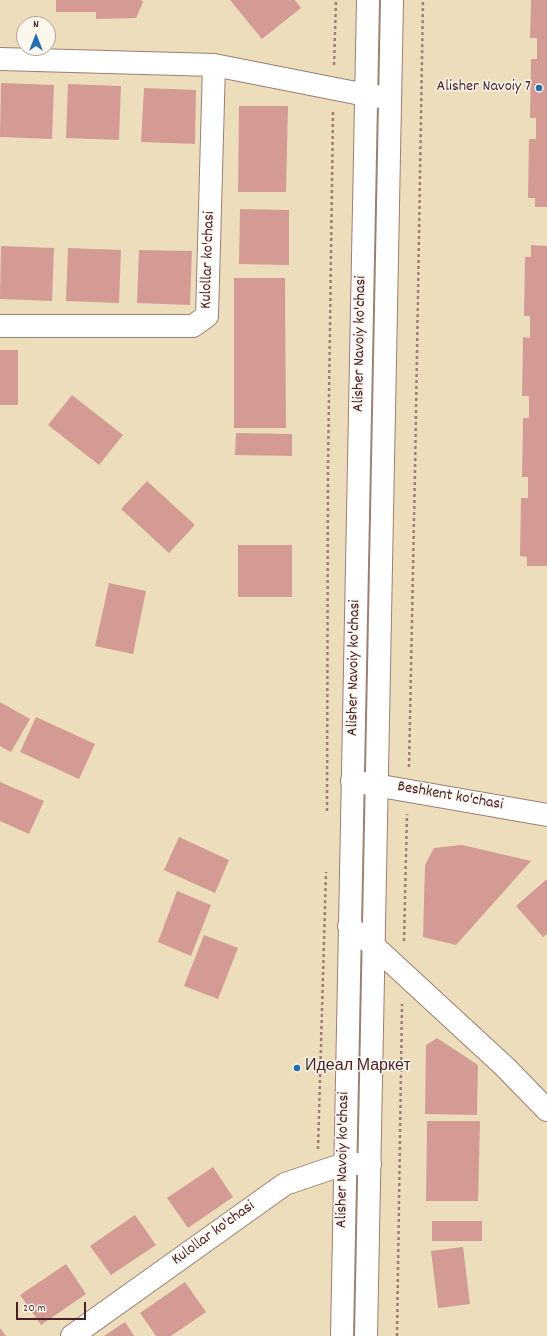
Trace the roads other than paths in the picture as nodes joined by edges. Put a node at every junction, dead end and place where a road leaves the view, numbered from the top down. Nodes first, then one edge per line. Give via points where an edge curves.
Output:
1 (368, 0) edge
2 (392, 0) edge
3 (0, 59) edge
4 (214, 65) junction
5 (366, 96) junction
6 (390, 98) junction
7 (0, 326) edge
8 (352, 780) junction
9 (377, 784) junction
10 (547, 815) edge
11 (349, 926) junction
12 (374, 946) junction
13 (547, 1110) edge
14 (344, 1164) junction
15 (370, 1164) junction
16 (72, 1336) edge
17 (342, 1336) edge
18 (366, 1336) edge

1 - 5 main road, Alisher Navoiy ko'chasi
2 - 6 main road, Alisher Navoiy ko'chasi
3 - 4 main road
4 - 5 main road
4 - 7 main road, Kulollar ko'chasi via 207,316 193,326
5 - 6 main road
5 - 8 main road, Alisher Navoiy ko'chasi
6 - 9 main road, Alisher Navoiy ko'chasi
8 - 9 main road, Beshkent ko'chasi
8 - 11 main road, Alisher Navoiy ko'chasi
9 - 10 main road, Beshkent ko'chasi
9 - 12 main road, Alisher Navoiy ko'chasi
11 - 12 main road
11 - 14 main road, Alisher Navoiy ko'chasi
12 - 13 main road via 505,1067
12 - 15 main road, Alisher Navoiy ko'chasi
14 - 15 main road, Kulollar ko'chasi
14 - 16 main road, Kulollar ko'chasi via 285,1184
14 - 17 main road, Alisher Navoiy ko'chasi
15 - 18 main road, Alisher Navoiy ko'chasi

